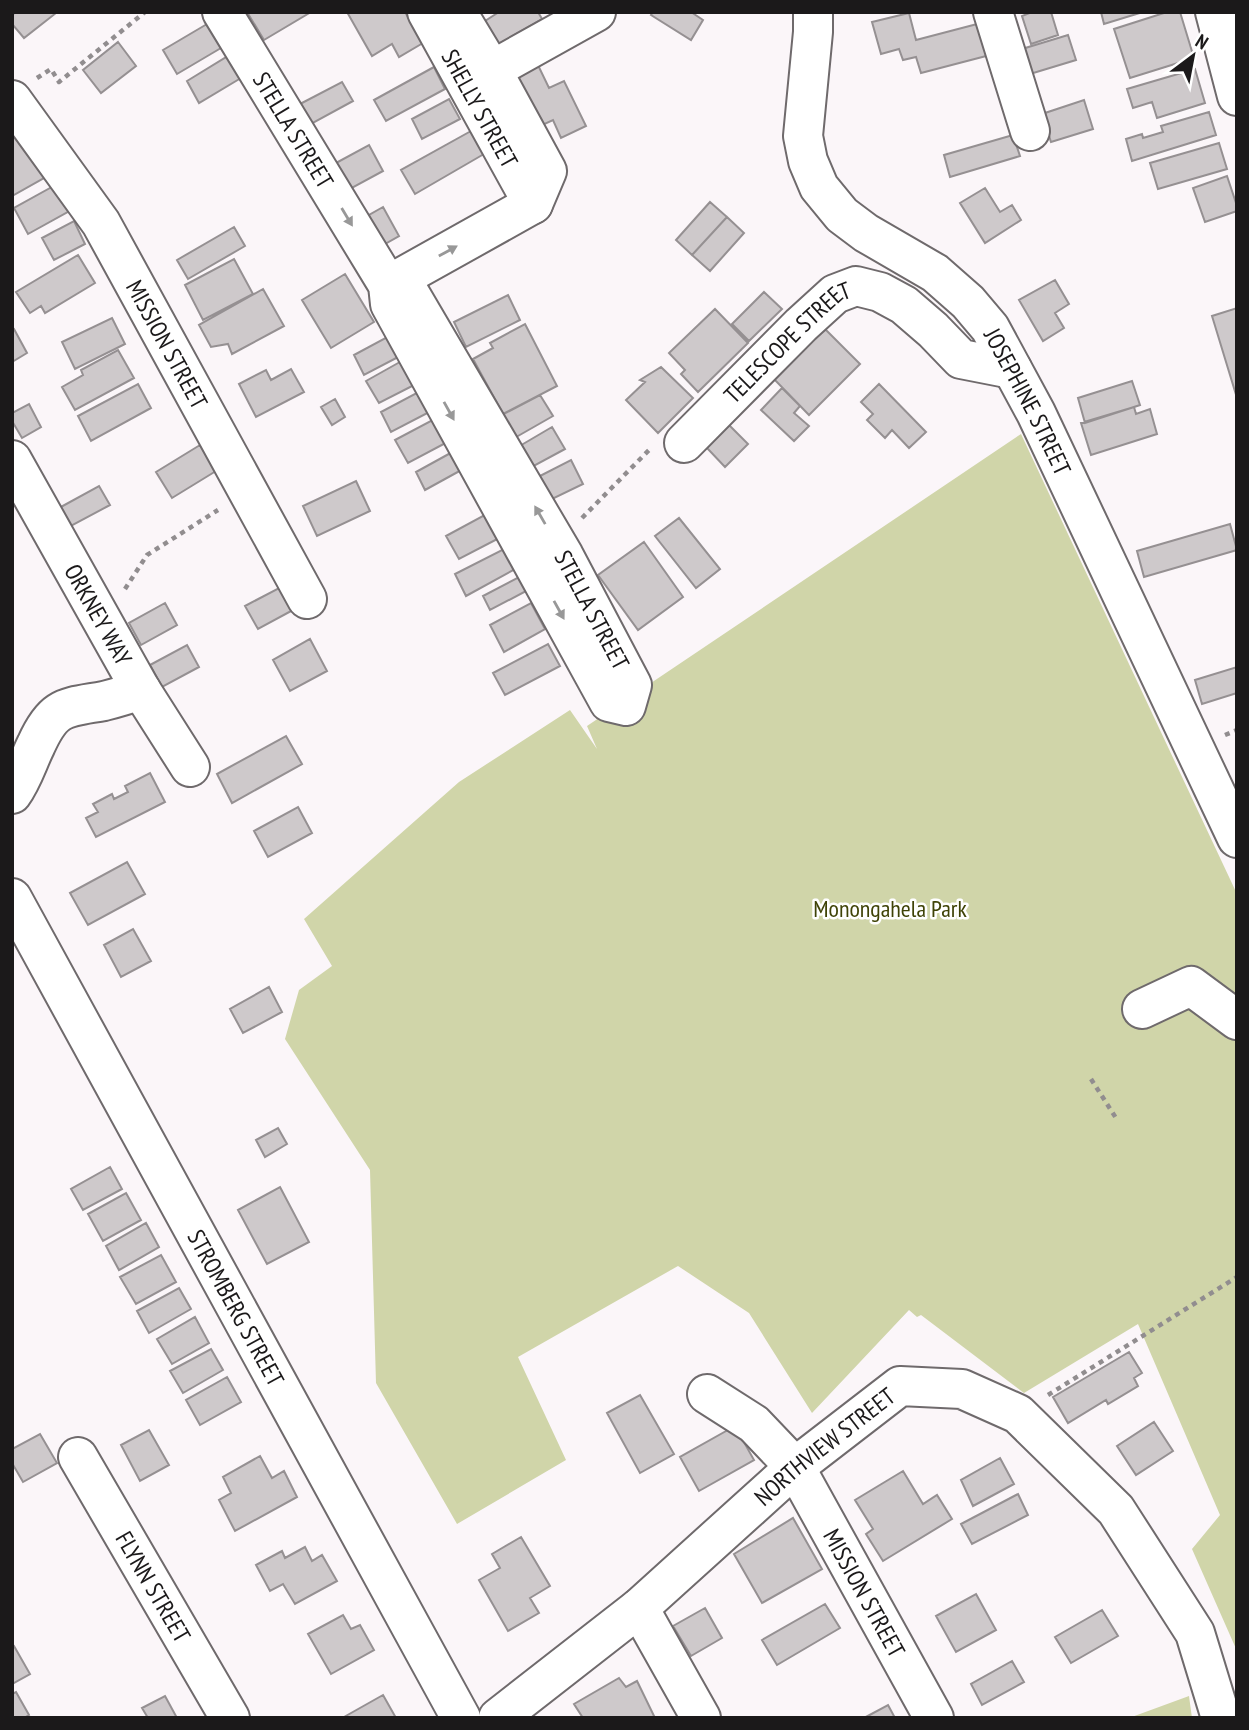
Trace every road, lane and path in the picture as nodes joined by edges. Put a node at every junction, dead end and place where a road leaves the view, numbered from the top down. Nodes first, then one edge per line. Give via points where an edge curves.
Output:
1 (145, 12) edge
2 (222, 12) edge
3 (427, 12) edge
4 (457, 12) edge
5 (596, 12) edge
6 (813, 12) edge
7 (993, 12) edge
8 (1215, 12) edge
9 (492, 70) junction
10 (1237, 96) edge
11 (18, 98) edge
12 (1030, 131) dead end
13 (533, 204) junction
14 (388, 285) junction
15 (1012, 369) junction
16 (670, 443) joint
17 (12, 460) edge
18 (249, 491) junction
19 (552, 535) junction
20 (307, 598) dead end
21 (103, 623) junction
22 (141, 690) junction
23 (190, 766) dead end
24 (12, 794) edge
25 (1237, 838) edge
26 (12, 898) edge
27 (1142, 1010) dead end
28 (1237, 1020) edge
29 (1091, 1079) dead end
30 (1116, 1118) dead end
31 (1237, 1277) edge
32 (707, 1394) dead end
33 (1018, 1414) junction
34 (78, 1457) dead end
35 (796, 1467) junction
36 (639, 1608) junction
37 (230, 1718) edge
38 (461, 1718) edge
39 (498, 1718) edge
40 (701, 1718) edge
41 (934, 1718) edge
42 (1221, 1718) edge

1 - 11 path via 59,82 51,69
2 -> 14 street, STELLA STREET
3 - 13 street, SHELLY STREET
4 - 9 street, SHELLY STREET
5 - 9 street
6 - 15 street, JOSEPHINE STREET via 803,136 819,187 842,215 935,273 968,302 990,328
7 - 12 street
8 - 10 street
9 - 13 street, SHELLY STREET via 547,171
11 - 18 street, MISSION STREET via 101,223
14 -> 13 street
19 -> 14 street, STELLA STREET via 410,294
14 -> 19 street, STELLA STREET via 390,303 609,702 626,706 632,685
15 - 16 street, TELESCOPE STREET via 961,359 904,304 856,286 835,295
15 - 25 street, JOSEPHINE STREET
16 - 19 path via 575,526
17 - 21 street, ORKNEY WAY
18 - 20 street, MISSION STREET
18 - 21 path via 147,555
21 - 22 street, ORKNEY WAY
22 - 23 street, ORKNEY WAY
22 - 24 street via 65,708 54,715
26 - 38 street, STROMBERG STREET
27 - 28 street via 1191,986
29 - 30 path
31 - 33 path
32 - 35 street, MISSION STREET via 754,1424
33 - 35 street, NORTHVIEW STREET via 962,1389 900,1386
33 - 42 street, NORTHVIEW STREET via 1116,1510 1195,1633
34 - 37 street, FLYNN STREET
35 - 36 street, NORTHVIEW STREET
35 - 41 street, MISSION STREET
36 - 39 street, NORTHVIEW STREET
36 - 40 street

